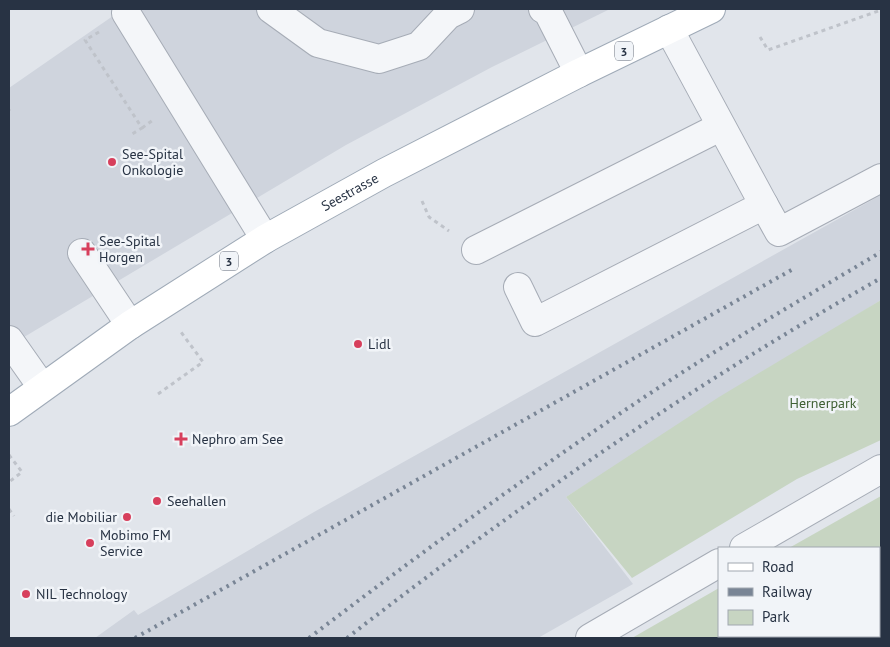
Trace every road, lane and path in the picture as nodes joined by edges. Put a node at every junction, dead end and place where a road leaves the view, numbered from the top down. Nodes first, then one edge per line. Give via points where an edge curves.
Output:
1 (272, 9) edge
2 (460, 9) edge
3 (543, 9) edge
4 (711, 9) edge
5 (881, 10) edge
6 (126, 14) joint
7 (668, 29) junction
8 (760, 38) dead end
9 (578, 73) junction
10 (720, 127) junction
11 (132, 134) dead end
12 (881, 178) edge
13 (422, 200) dead end
14 (764, 205) junction
15 (264, 238) junction
16 (476, 250) joint
17 (82, 253) dead end
18 (518, 287) dead end
19 (130, 325) junction
20 (177, 328) dead end
21 (9, 340) edge
22 (42, 387) junction
23 (158, 394) dead end
24 (9, 412) edge
25 (9, 455) edge
26 (881, 469) edge
27 (9, 482) edge
28 (9, 509) edge
29 (14, 516) dead end
30 (746, 547) edge
31 (718, 564) edge
32 (590, 638) edge

1 - 2 street via 318,43 379,59 419,46 448,15
3 - 9 street via 548,12
4 - 7 main road, Seestrasse / 3
5 - 8 path via 768,50
6 - 11 path via 86,40 142,128
6 - 15 street
7 - 9 main road, Seestrasse / 3
7 - 10 street
9 - 15 main road, Seestrasse / 3
10 - 14 street
10 - 16 street
12 - 14 street via 779,232
13 - 16 path via 429,217
14 - 18 street via 535,322
15 - 19 main road, Seestrasse / 3
17 - 19 street
19 - 22 main road, Seestrasse / 3
20 - 23 path via 203,362
21 - 22 street
22 - 24 main road, Seestrasse / 3
25 - 27 path via 22,472
26 - 30 street
28 - 29 path
31 - 32 street

